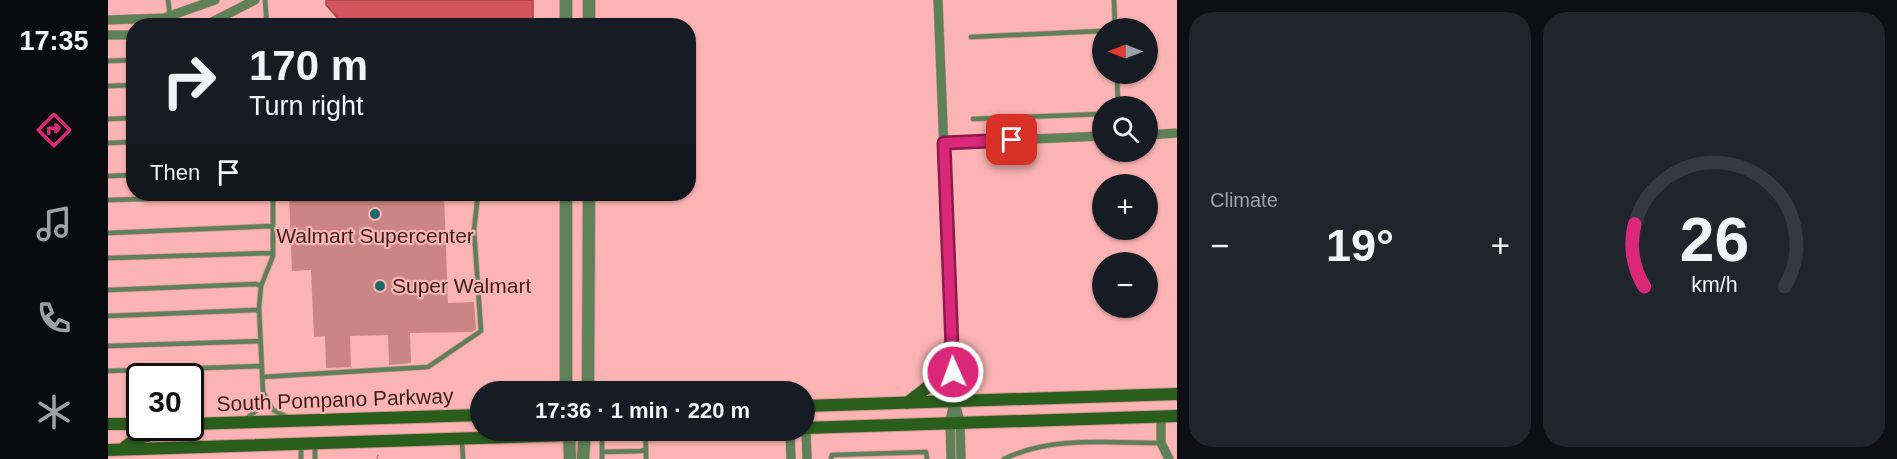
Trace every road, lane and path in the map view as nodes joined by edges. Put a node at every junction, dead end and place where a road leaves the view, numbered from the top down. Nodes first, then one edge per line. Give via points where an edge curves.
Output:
1 (168, 0) edge
2 (215, 0) edge
3 (255, 0) edge
4 (265, 0) edge
5 (566, 0) edge
6 (590, 0) edge
7 (938, 0) edge
8 (1114, 0) edge
9 (171, 16) junction
10 (158, 18) edge
11 (220, 18) edge
12 (266, 18) edge
13 (566, 18) edge
14 (589, 18) edge
15 (1115, 18) edge
16 (108, 20) edge
17 (126, 20) edge
18 (1092, 31) edge
19 (126, 35) edge
20 (108, 36) edge
21 (971, 37) dead end
22 (126, 60) edge
23 (108, 61) edge
24 (108, 86) edge
25 (126, 86) edge
26 (1092, 114) edge
27 (126, 118) edge
28 (108, 119) edge
29 (973, 119) dead end
30 (1177, 133) edge
31 (1158, 134) edge
32 (1092, 136) edge
33 (126, 142) edge
34 (108, 143) edge
35 (944, 143) junction
36 (126, 175) edge
37 (108, 176) edge
38 (126, 199) edge
39 (108, 200) edge
40 (273, 201) edge
41 (477, 201) edge
42 (566, 201) edge
43 (589, 201) edge
44 (273, 226) junction
45 (108, 233) edge
46 (273, 253) junction
47 (108, 258) edge
48 (261, 286) junction
49 (108, 290) edge
50 (259, 310) junction
51 (108, 316) edge
52 (952, 339) junction
53 (260, 341) junction
54 (108, 346) edge
55 (261, 366) junction
56 (108, 371) edge
57 (262, 376) junction
58 (566, 381) edge
59 (588, 381) edge
60 (263, 392) junction
61 (1177, 393) edge
62 (954, 402) junction
63 (907, 403) junction
64 (1177, 405) edge
65 (815, 406) edge
66 (470, 415) edge
67 (1161, 416) junction
68 (1177, 416) edge
69 (294, 421) junction
70 (955, 421) junction
71 (108, 424) edge
72 (126, 424) edge
73 (204, 424) edge
74 (239, 424) junction
75 (815, 428) edge
76 (462, 438) junction
77 (470, 438) edge
78 (135, 441) edge
79 (569, 441) edge
80 (584, 441) edge
81 (602, 441) edge
82 (646, 441) edge
83 (790, 441) edge
84 (806, 441) edge
85 (315, 443) junction
86 (1161, 443) junction
87 (301, 444) junction
88 (646, 448) junction
89 (108, 450) edge
90 (602, 452) junction
91 (123, 454) edge
92 (378, 454) dead end
93 (301, 459) edge
94 (315, 459) edge
95 (377, 459) edge
96 (463, 459) edge
97 (570, 459) edge
98 (583, 459) edge
99 (602, 459) edge
100 (646, 459) edge
101 (791, 459) edge
102 (807, 459) edge
103 (831, 459) edge
104 (927, 459) edge
105 (951, 459) edge
106 (961, 459) edge
107 (1004, 459) edge
108 (1169, 459) edge

1 - 9 lane
2 - 9 street
3 - 11 street
4 - 12 lane
5 - 13 street
6 - 14 street
7 - 35 street
8 - 15 lane
9 - 10 street
16 - 17 street
18 - 21 lane
19 - 20 street
22 - 23 lane
24 - 25 lane
26 - 29 lane
27 - 28 lane
30 - 31 street
32 - 35 street
33 - 34 lane
35 - 52 street
36 - 37 lane
38 - 39 lane
40 - 44 lane
41 - 57 lane via 474,230 481,331 428,368
42 - 58 street
43 - 59 street
44 - 45 lane
44 - 46 lane
46 - 47 lane
46 - 48 lane
48 - 49 lane
48 - 50 lane
50 - 51 lane
50 - 53 lane
52 - 62 street
52 - 63 main road via 933,383
53 - 54 lane
53 - 55 lane
55 - 56 lane
55 - 57 lane
57 - 60 lane
60 - 69 lane via 273,410
60 - 74 lane via 257,410
61 - 62 main road
62 - 63 main road
62 - 70 street
63 - 65 main road
64 - 67 main road
66 - 69 main road, South Pompano Parkway
67 - 68 main road
67 - 70 main road
67 - 86 street
69 - 74 main road, South Pompano Parkway
70 - 75 main road
70 - 105 street
70 - 106 street
71 - 72 main road
73 - 74 main road, South Pompano Parkway
76 - 77 main road, South Pompano Parkway
76 - 85 main road, South Pompano Parkway
76 - 96 lane
78 - 91 main road
79 - 97 street
80 - 98 street
81 - 90 lane
82 - 88 lane
83 - 101 street
84 - 102 street
85 - 87 main road, South Pompano Parkway
85 - 94 lane
86 - 107 lane via 1053,444 1022,450
86 - 108 street
87 - 91 main road, South Pompano Parkway
87 - 93 lane
88 - 90 lane
88 - 100 lane
89 - 91 main road, South Pompano Parkway
90 - 99 lane
92 - 95 path
103 - 104 lane via 832,455 926,452

